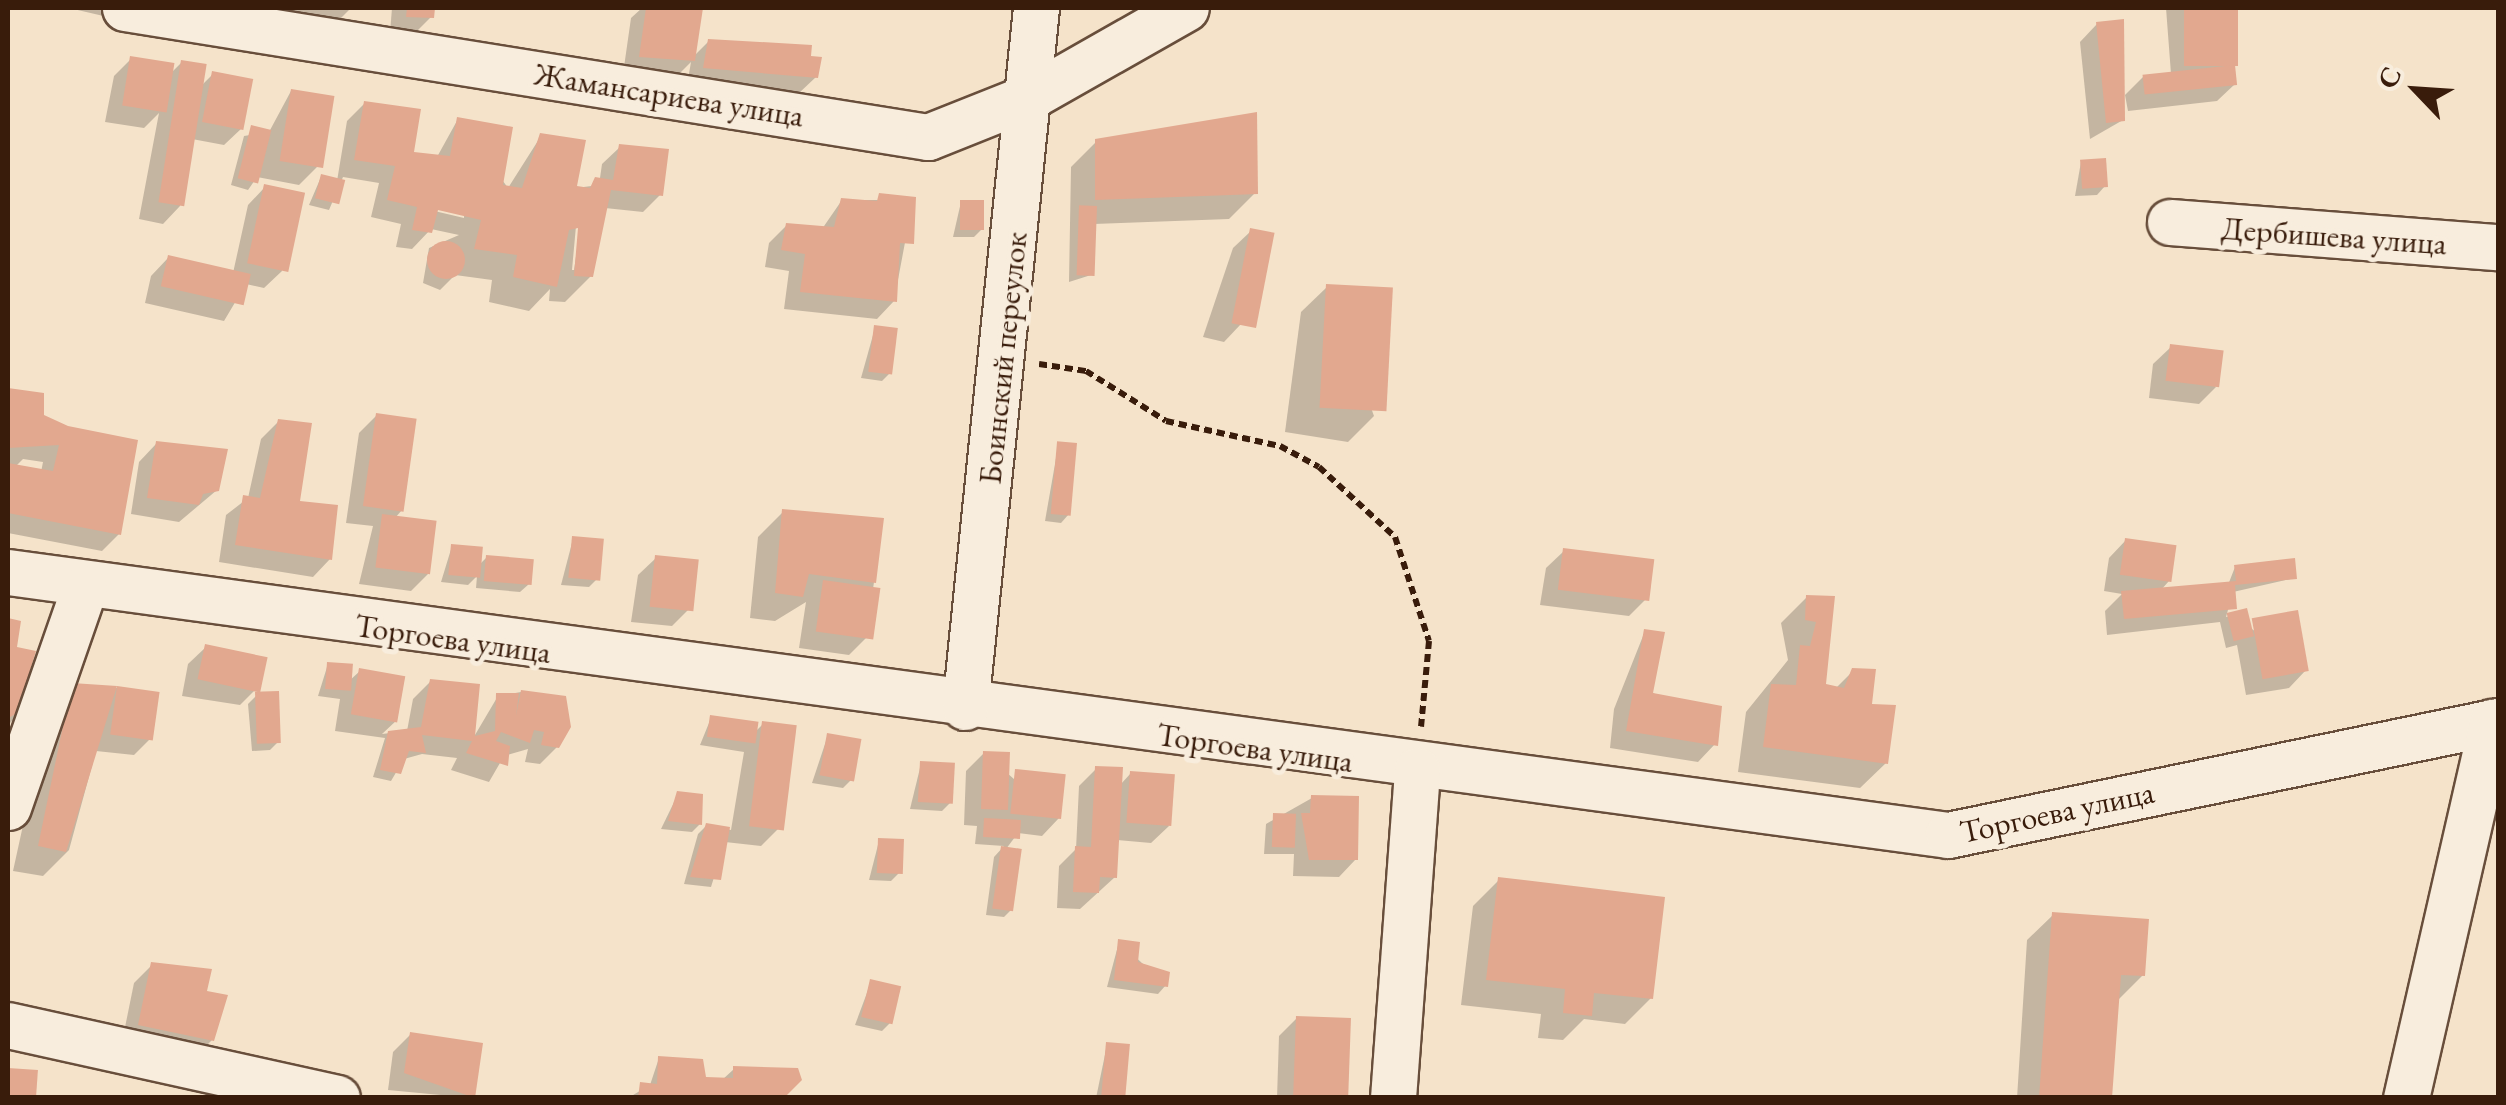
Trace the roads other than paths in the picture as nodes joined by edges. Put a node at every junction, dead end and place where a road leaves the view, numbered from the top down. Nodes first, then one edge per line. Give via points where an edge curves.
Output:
1 (125, 8) edge
2 (1036, 8) edge
3 (1186, 8) edge
4 (1031, 96) junction
5 (2170, 222) dead end
6 (2498, 247) edge
7 (8, 572) edge
8 (84, 590) junction
9 (965, 708) junction
10 (2495, 722) edge
11 (1417, 770) junction
12 (8, 807) edge
13 (8, 1025) edge
14 (336, 1098) edge
15 (1393, 1098) edge
16 (2406, 1098) edge

1 - 4 street, Жамансариева улица via 928,136
2 - 4 street, Боинский переулок
3 - 4 street, Жамансариева улица
4 - 9 street, Боинский переулок
5 - 6 street, Дербишева улица
7 - 8 street, Торгоева улица
8 - 9 street, Торгоева улица
8 - 12 street
9 - 11 street, Торгоева улица
10 - 11 street, Торгоева улица via 1948,835
10 - 16 street
11 - 15 street
13 - 14 street

